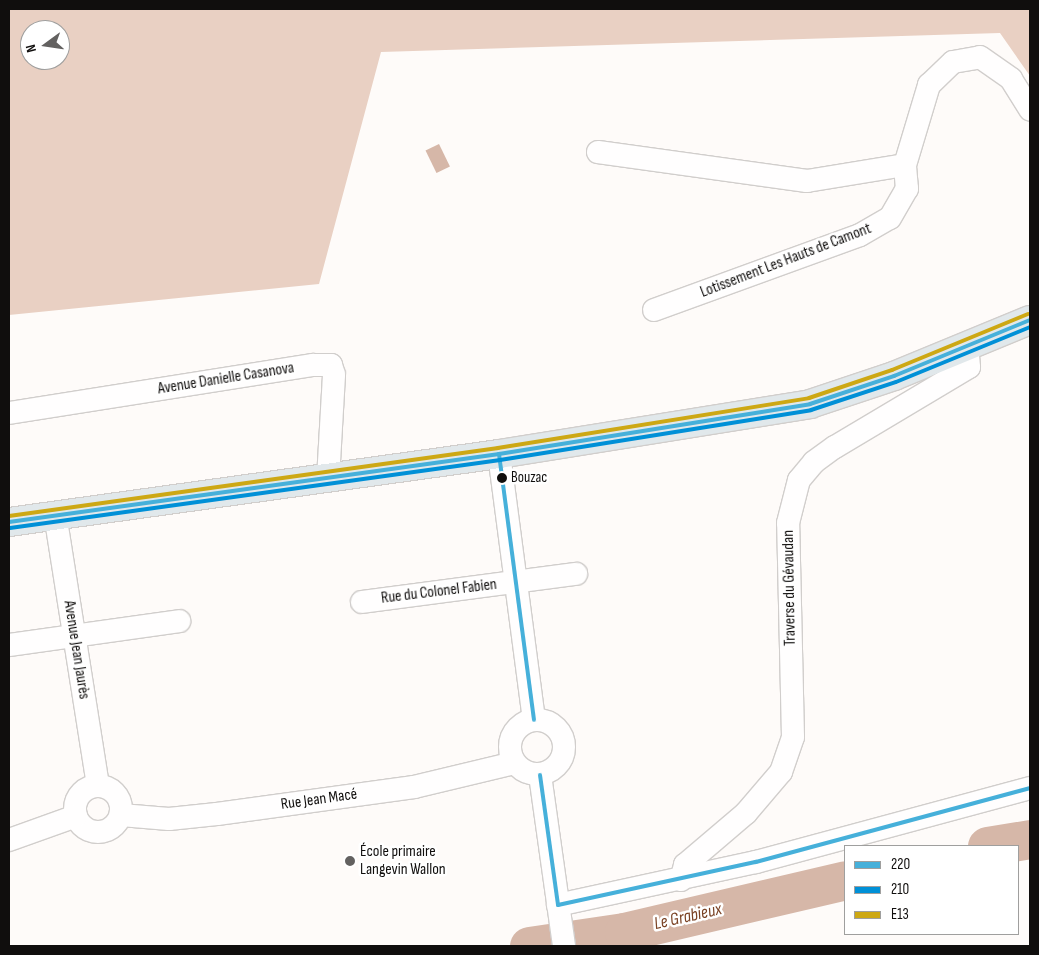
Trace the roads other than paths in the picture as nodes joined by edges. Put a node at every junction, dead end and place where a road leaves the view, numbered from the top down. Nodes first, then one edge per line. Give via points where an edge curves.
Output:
1 (1030, 109) edge
2 (598, 152) dead end
3 (905, 165) junction
4 (654, 310) dead end
5 (1030, 320) edge
6 (967, 346) junction
7 (9, 413) edge
8 (499, 454) junction
9 (328, 478) junction
10 (55, 514) junction
11 (9, 522) edge
12 (576, 574) dead end
13 (516, 582) junction
14 (362, 602) dead end
15 (179, 621) dead end
16 (74, 637) junction
17 (9, 646) edge
18 (534, 720) junction
19 (514, 763) junction
20 (540, 775) junction
21 (98, 786) junction
22 (1030, 788) edge
23 (121, 815) junction
24 (76, 816) junction
25 (9, 840) edge
26 (681, 880) junction
27 (559, 911) junction
28 (564, 946) edge

1 - 3 street, Lotissement Les Hauts de Camont via 1011,79 980,57 953,62 929,85
2 - 3 street via 807,181
3 - 4 street, Lotissement Les Hauts de Camont via 907,189 890,218 860,235
5 - 6 main road
6 - 8 main road via 855,391 810,404
6 - 26 street, Traverse du Gévaudan via 969,367 835,447 814,462 799,480 788,523 793,737 781,772 746,813 685,865
7 - 9 street, Avenue Danielle Casanova via 314,365 331,365 334,375
8 - 9 main road
8 - 13 street
9 - 10 main road
10 - 11 main road
10 - 16 street, Avenue Jean Jaurès
12 - 13 street, Rue du Colonel Fabien
13 - 14 street, Rue du Colonel Fabien
13 - 18 street
15 - 16 street
16 - 17 street
16 - 21 street, Avenue Jean Jaurès
18 - 19 street via 517,728 512,736 510,745
18 - 20 street via 551,724 565,744 561,761 548,773
19 - 20 street via 525,772
19 - 23 street, Rue Jean Macé via 414,787 235,812 169,820
20 - 27 street
21 - 23 street via 116,794
21 - 24 street via 82,792 77,799
22 - 26 street
23 - 24 street via 110,829 91,839
24 - 25 street
26 - 27 street
27 - 28 street

